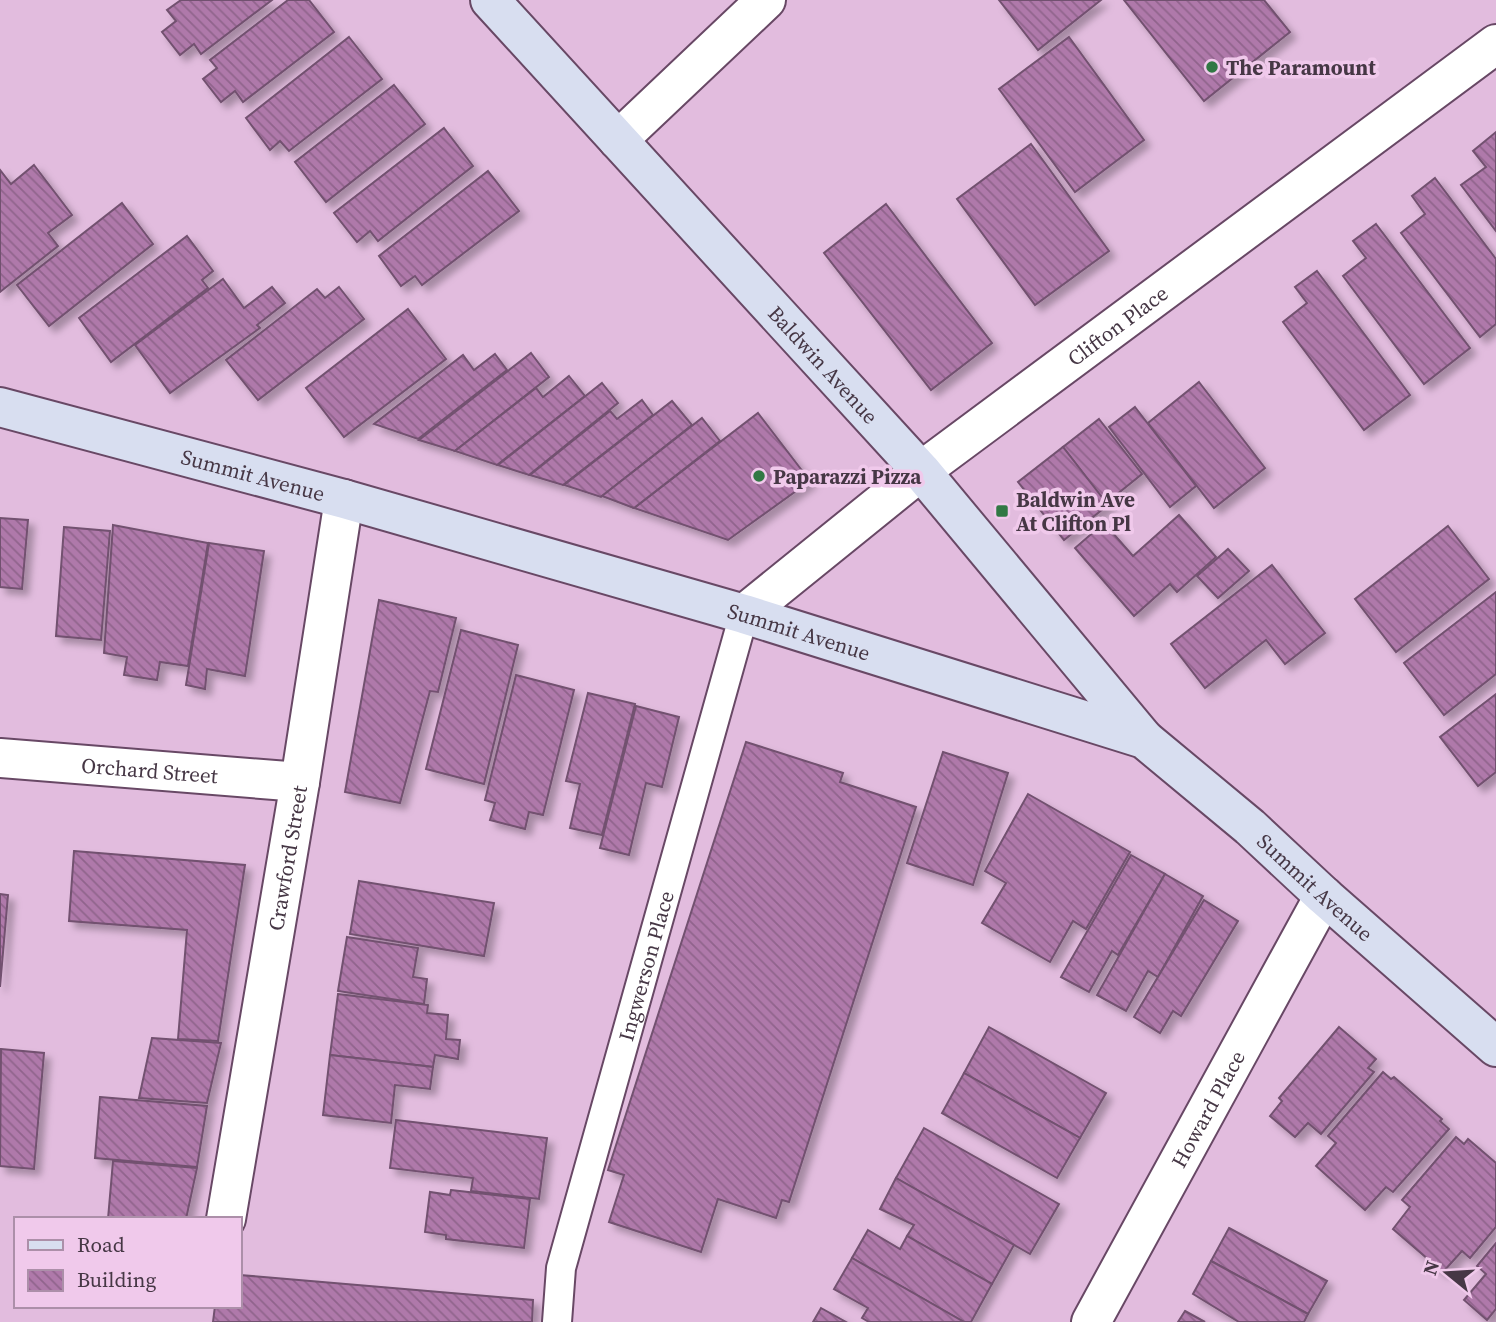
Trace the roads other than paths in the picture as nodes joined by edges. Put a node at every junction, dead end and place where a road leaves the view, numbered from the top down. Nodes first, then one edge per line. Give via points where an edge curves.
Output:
1 (490, 0) edge
2 (766, 0) edge
3 (1496, 44) edge
4 (618, 140) junction
5 (0, 407) edge
6 (921, 471) junction
7 (344, 499) junction
8 (744, 614) junction
9 (1144, 738) junction
10 (0, 758) edge
11 (300, 782) junction
12 (1324, 896) junction
13 (1496, 1047) edge
14 (226, 1217) edge
15 (557, 1322) edge
16 (1090, 1322) edge

1 - 4 main road, Baldwin Avenue
2 - 4 street
3 - 6 street, Clifton Place
4 - 6 main road, Baldwin Avenue
5 - 7 main road, Summit Avenue
6 - 8 street, Clifton Place
6 - 9 main road, Baldwin Avenue
7 - 8 main road, Summit Avenue
7 - 11 street, Crawford Street
8 - 9 main road, Summit Avenue
8 - 15 lane, Ingwerson Place via 561,1268
9 - 12 main road, Summit Avenue
10 - 11 street, Orchard Street
11 - 14 street, Crawford Street
12 - 13 main road, Summit Avenue
12 - 16 street, Howard Place

